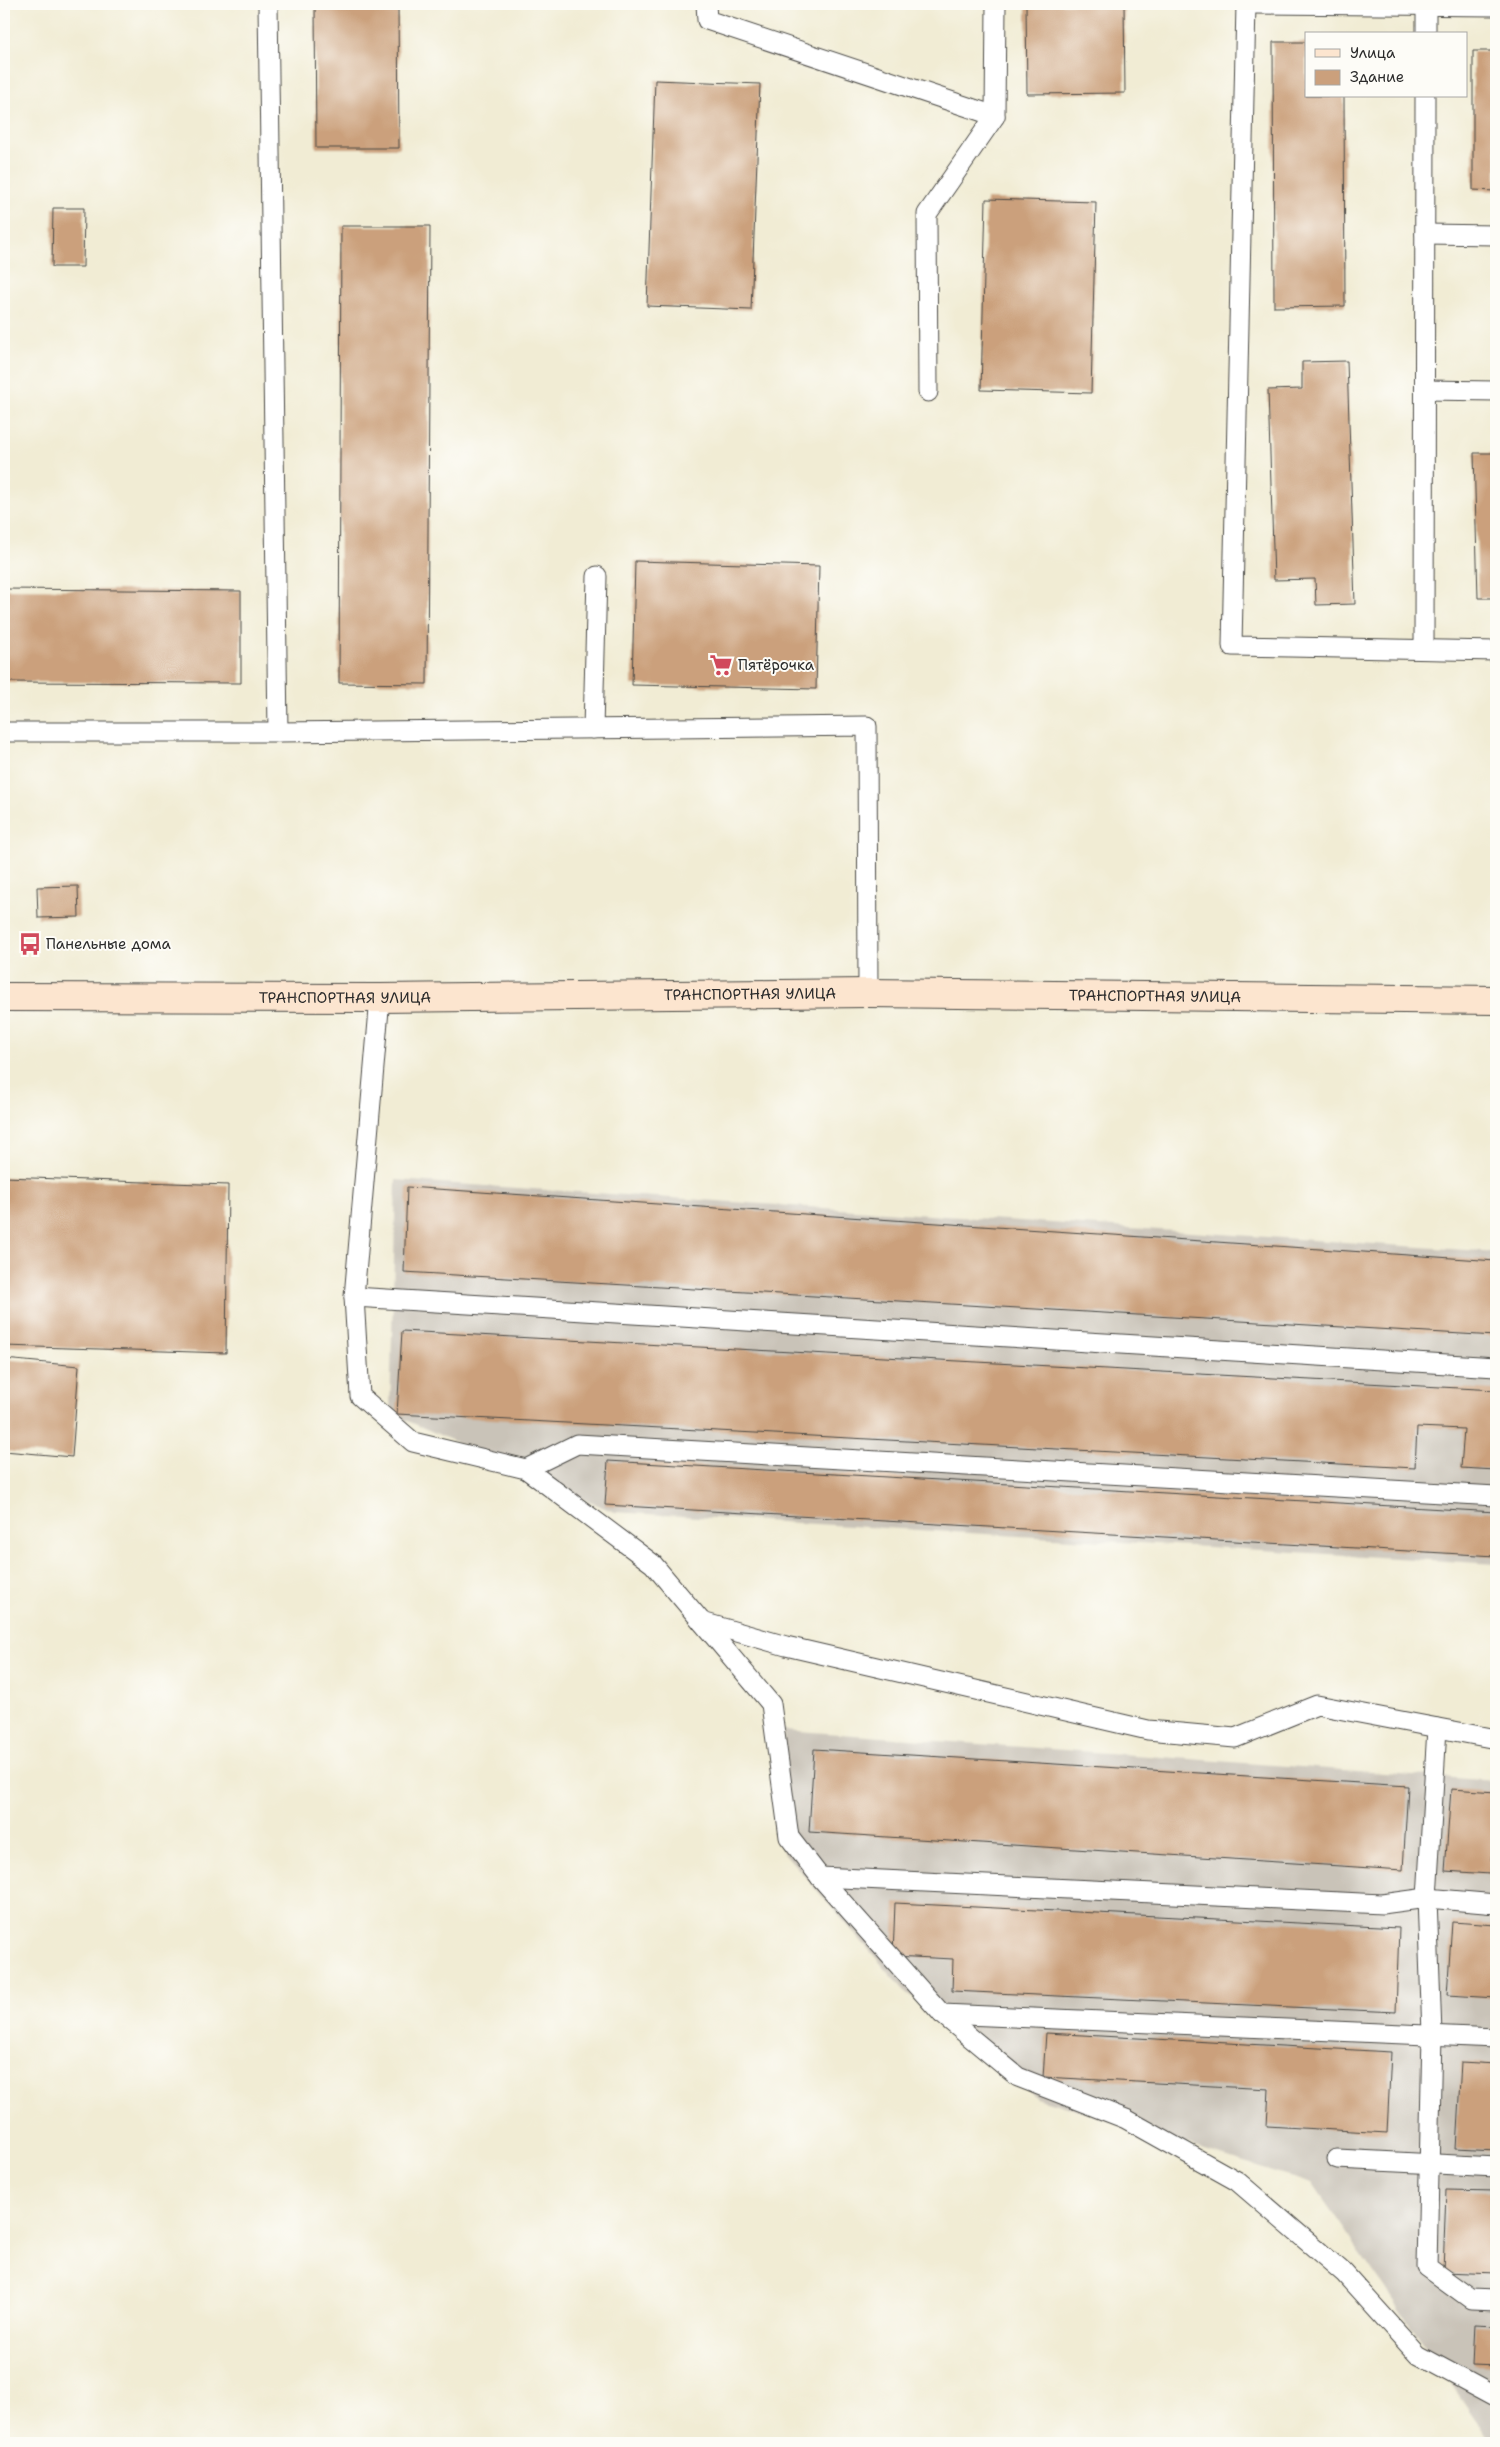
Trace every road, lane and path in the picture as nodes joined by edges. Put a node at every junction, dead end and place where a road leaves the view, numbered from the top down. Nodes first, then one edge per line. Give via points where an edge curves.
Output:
1 (268, 4) edge
2 (706, 4) edge
3 (996, 4) edge
4 (1246, 4) edge
5 (1253, 4) edge
6 (1426, 5) edge
7 (1496, 6) edge
8 (1426, 32) edge
9 (1426, 98) edge
10 (995, 116) junction
11 (1425, 234) junction
12 (1496, 235) edge
13 (1425, 390) junction
14 (1496, 391) edge
15 (928, 392) dead end
16 (596, 576) dead end
17 (1424, 650) junction
18 (1496, 651) edge
19 (593, 729) junction
20 (4, 732) edge
21 (278, 732) junction
22 (868, 993) junction
23 (4, 997) edge
24 (380, 998) junction
25 (1496, 1000) edge
26 (354, 1297) junction
27 (1496, 1367) edge
28 (526, 1469) junction
29 (1496, 1496) edge
30 (702, 1622) junction
31 (1437, 1728) junction
32 (1496, 1739) edge
33 (820, 1877) junction
34 (1427, 1898) junction
35 (1496, 1904) edge
36 (942, 2014) junction
37 (1432, 2034) junction
38 (1496, 2038) edge
39 (1337, 2159) dead end
40 (1429, 2163) junction
41 (1496, 2168) edge
42 (1496, 2300) edge
43 (1496, 2397) edge

1 - 21 lane
2 - 10 lane via 707,20
3 - 10 lane
4 - 17 lane via 1232,646
5 - 6 lane
6 - 7 lane
6 - 8 lane
9 - 11 lane
10 - 15 lane via 928,214
11 - 12 lane
11 - 13 lane
13 - 14 lane
13 - 17 lane
16 - 19 lane
17 - 18 lane
19 - 21 lane
19 - 22 lane via 867,726
20 - 21 lane
22 - 24 main road, ТРАНСПОРТНАЯ УЛИЦА
22 - 25 main road, ТРАНСПОРТНАЯ УЛИЦА
23 - 24 main road, ТРАНСПОРТНАЯ УЛИЦА
24 - 26 lane
26 - 27 lane
26 - 28 lane via 360,1396 413,1442
28 - 29 lane via 577,1444
28 - 30 lane via 653,1564
30 - 31 lane via 786,1646 1148,1730 1235,1738 1317,1705
30 - 33 lane via 771,1704 789,1837
31 - 32 lane
31 - 34 lane
33 - 34 lane via 1382,1904
33 - 36 lane
34 - 35 lane
34 - 37 lane
36 - 37 lane
36 - 43 lane via 1018,2077 1126,2119 1238,2181 1344,2273 1418,2355
37 - 38 lane
37 - 40 lane
39 - 40 lane
40 - 41 lane
40 - 42 lane via 1427,2267 1471,2299

